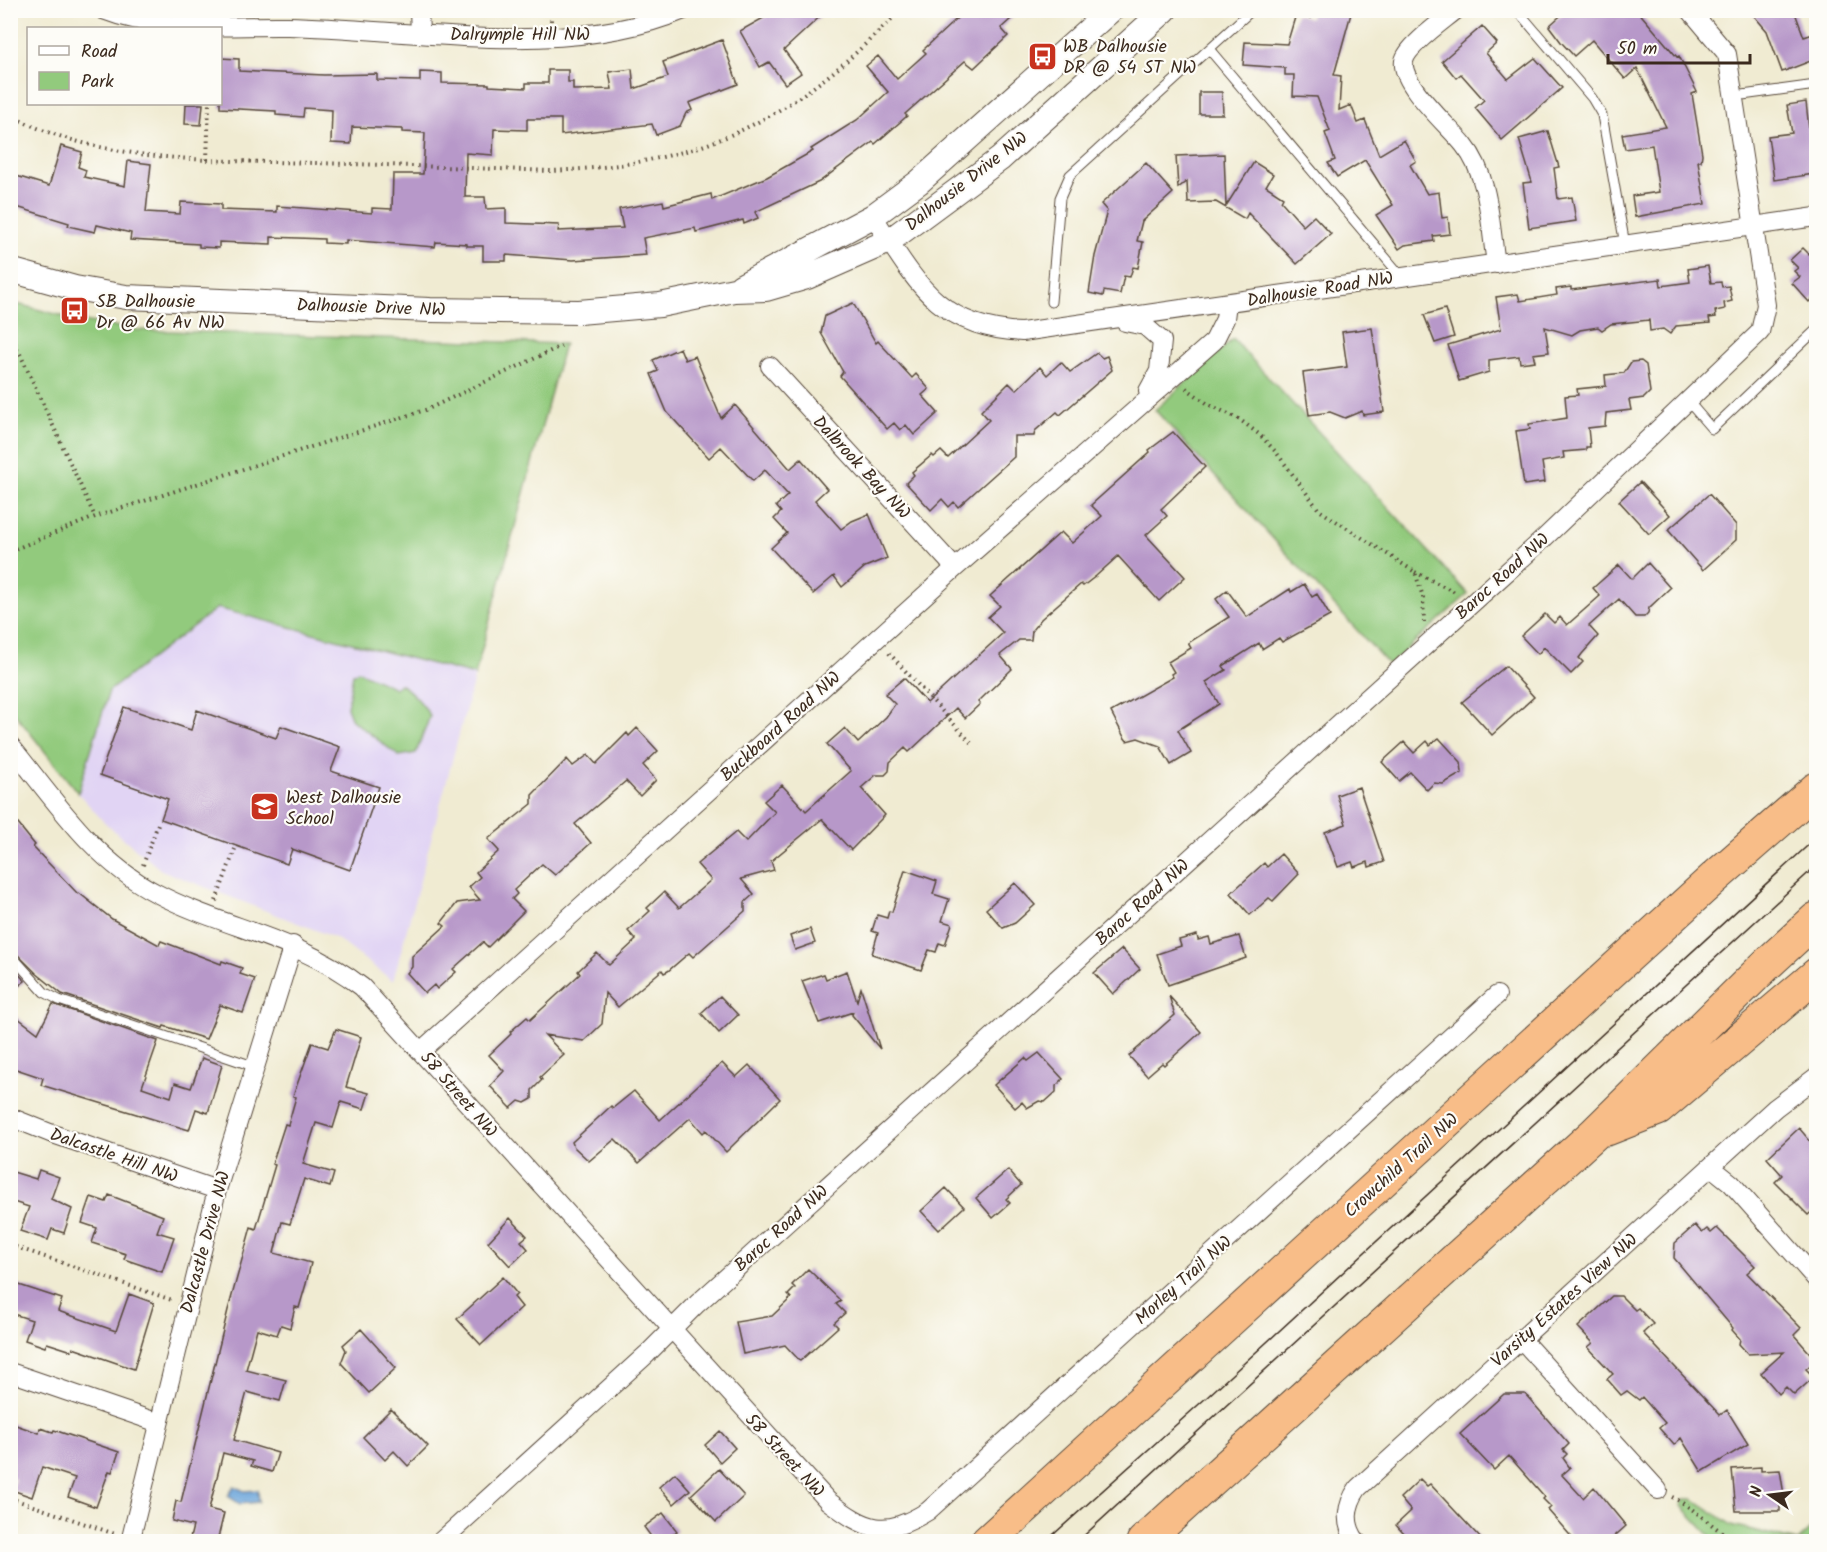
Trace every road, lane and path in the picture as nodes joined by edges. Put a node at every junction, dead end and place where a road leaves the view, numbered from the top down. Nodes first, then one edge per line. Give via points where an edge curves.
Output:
1 (103, 10) edge
2 (419, 10) edge
3 (684, 10) edge
4 (902, 10) edge
5 (1112, 10) edge
6 (1166, 10) edge
7 (1252, 10) edge
8 (1456, 10) edge
9 (1517, 10) edge
10 (1690, 10) edge
11 (212, 18) edge
12 (420, 33) junction
13 (1209, 49) junction
14 (1816, 85) edge
15 (1735, 96) junction
16 (208, 105) edge
17 (10, 116) edge
18 (207, 160) junction
19 (873, 216) junction
20 (1816, 217) edge
21 (1754, 226) junction
22 (889, 241) junction
23 (1625, 245) junction
24 (1496, 264) junction
25 (10, 270) edge
26 (1401, 276) junction
27 (734, 290) junction
28 (1051, 302) dead end
29 (1227, 303) junction
30 (1112, 320) junction
31 (1816, 330) edge
32 (10, 333) edge
33 (561, 346) dead end
34 (770, 366) dead end
35 (1181, 383) dead end
36 (1687, 400) junction
37 (1141, 403) junction
38 (95, 517) junction
39 (10, 551) edge
40 (955, 568) junction
41 (1415, 572) junction
42 (1465, 595) dead end
43 (1424, 626) dead end
44 (889, 653) dead end
45 (10, 745) edge
46 (974, 746) dead end
47 (1816, 763) edge
48 (1816, 789) edge
49 (158, 824) dead end
50 (235, 849) dead end
51 (142, 868) dead end
52 (1713, 879) junction
53 (216, 902) dead end
54 (1816, 919) edge
55 (293, 945) junction
56 (10, 954) edge
57 (1816, 975) edge
58 (1497, 995) dead end
59 (421, 1051) junction
60 (256, 1067) junction
61 (1816, 1077) edge
62 (10, 1117) edge
63 (1594, 1134) junction
64 (1711, 1167) junction
65 (217, 1190) junction
66 (10, 1245) edge
67 (1816, 1280) edge
68 (174, 1301) dead end
69 (672, 1331) junction
70 (1521, 1340) junction
71 (10, 1372) edge
72 (159, 1423) junction
73 (1658, 1490) joint
74 (10, 1498) edge
75 (854, 1520) joint
76 (123, 1538) edge
77 (440, 1542) edge
78 (987, 1542) edge
79 (1143, 1542) edge
80 (1357, 1542) edge
81 (1740, 1542) edge

1 - 11 street, Dalrymple Hill NW via 153,23
2 - 12 street
3 - 12 street, Dalrymple Hill NW via 639,27 589,35
4 - 18 path via 821,83 782,109 702,148 663,159 608,168 551,171
5 - 19 street, Dalhousie Drive NW via 919,182
6 - 22 street, Dalhousie Drive NW via 1000,159
7 - 13 lane
8 - 24 street via 1411,49 1404,69 1410,83 1480,170
9 - 23 lane via 1602,115
10 - 15 street via 1727,54
11 - 12 street, Dalrymple Hill NW
13 - 26 lane
13 - 28 lane via 1070,175 1060,198
14 - 15 lane
15 - 21 street
16 - 18 path
17 - 18 path via 90,146
19 - 22 street, Dalhousie Road NW
19 - 27 street, Dalhousie Drive NW
20 - 21 street, Dalhousie Road NW
21 - 23 street, Dalhousie Road NW
21 - 36 street, Baroc Road NW via 1766,305 1764,323 1755,338
22 - 27 street, Dalhousie Drive NW via 807,277 766,289
22 - 30 street, Dalhousie Road NW via 926,293 973,324 1022,332
23 - 24 street, Dalhousie Road NW
24 - 26 street, Dalhousie Road NW
25 - 27 street, Dalhousie Drive NW via 126,297 430,310 579,312 660,305
26 - 29 street, Dalhousie Road NW
29 - 30 street, Dalhousie Road NW
29 - 37 street, Buckboard Road NW via 1225,319 1214,340
30 - 37 street, Buckboard Road NW via 1145,326 1162,341 1159,371
31 - 36 lane via 1712,429
32 - 38 path
33 - 38 path via 429,409
34 - 40 street, Dalbrook Bay NW
35 - 41 path via 1260,435 1319,510
36 - 69 street, Baroc Road NW via 1539,543 705,1296
37 - 40 street, Buckboard Road NW
38 - 39 path
40 - 59 street, Buckboard Road NW
41 - 42 path
41 - 43 path via 1423,597
44 - 46 path
45 - 55 street, 58 Street NW via 92,845 130,878 194,909
47 - 52 highway via 1743,837
48 - 52 highway, Crowchild Trail NW
49 - 51 path
50 - 53 path
52 - 78 highway, Crowchild Trail NW
54 - 63 highway
55 - 59 street, 58 Street NW via 362,987
55 - 60 street, Dalcastle Drive NW
56 - 60 lane via 44,992 59,1000
57 - 63 highway via 1658,1109
58 - 75 street, Morley Trail NW via 928,1511 887,1530
59 - 69 street, 58 Street NW
60 - 65 street, Dalcastle Drive NW
61 - 64 street, Varsity Estates View NW via 1775,1108
62 - 65 street, Dalcastle Hill NW
63 - 79 highway
64 - 67 street via 1731,1183
64 - 70 street, Varsity Estates View NW
65 - 72 street, Dalcastle Drive NW
66 - 68 path
69 - 75 street, 58 Street NW via 828,1501
69 - 77 street, Baroc Road NW
70 - 73 street
70 - 80 street, Varsity Estates View NW via 1358,1488 1347,1510 1348,1525
71 - 72 street
72 - 76 street, Dalcastle Drive NW
73 - 81 path via 1683,1502
74 - 76 path

